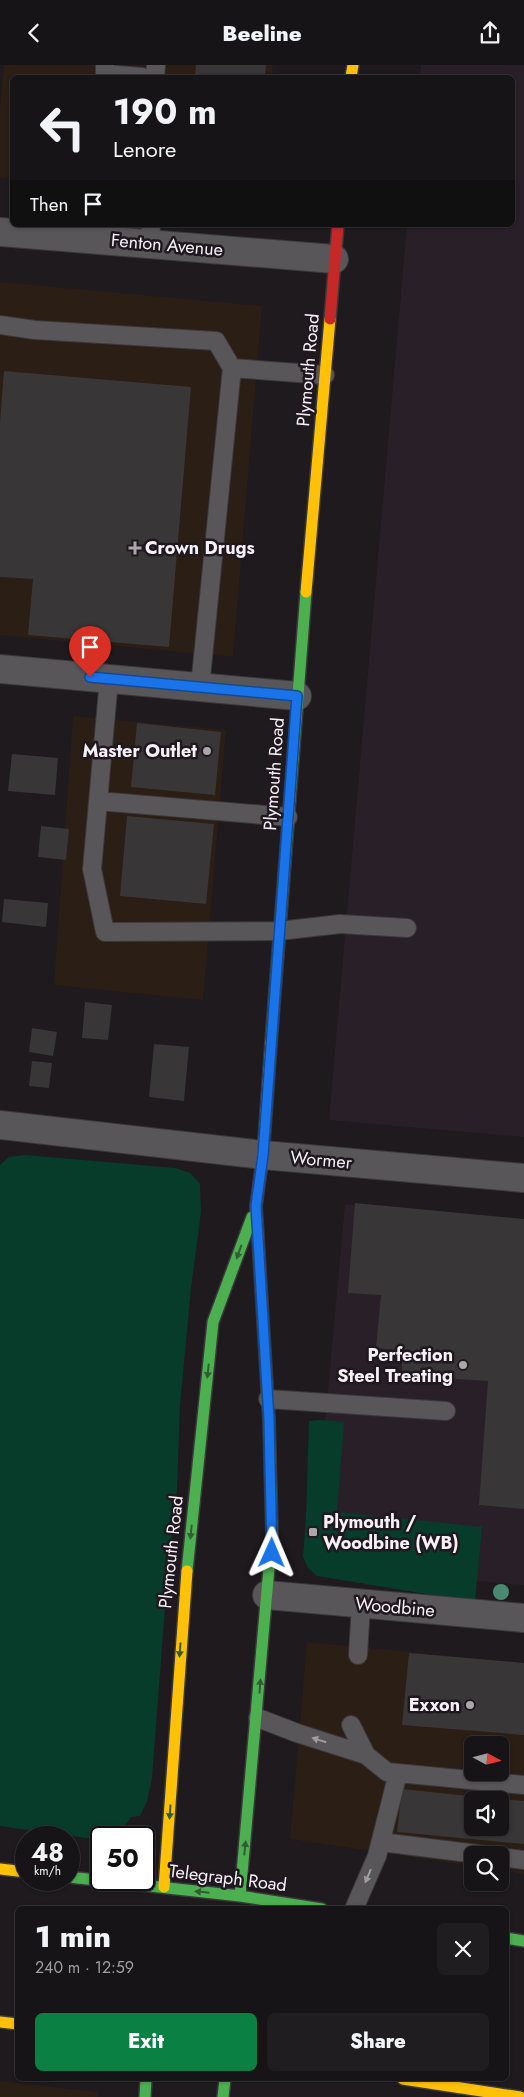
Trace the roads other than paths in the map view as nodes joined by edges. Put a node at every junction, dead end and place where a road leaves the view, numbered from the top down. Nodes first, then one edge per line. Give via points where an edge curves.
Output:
1 (105, 65) edge
2 (117, 75) edge
3 (338, 227) edge
4 (0, 232) edge
5 (151, 235) edge
6 (334, 259) junction
7 (0, 325) edge
8 (232, 368) junction
9 (325, 375) junction
10 (0, 669) edge
11 (108, 679) junction
12 (200, 687) junction
13 (297, 696) junction
14 (98, 801) junction
15 (288, 817) junction
16 (407, 928) dead end
17 (279, 931) junction
18 (0, 1125) edge
19 (263, 1155) junction
20 (524, 1178) edge
21 (256, 1206) junction
22 (268, 1399) junction
23 (446, 1411) dead end
24 (267, 1595) junction
25 (361, 1605) junction
26 (524, 1618) edge
27 (358, 1655) dead end
28 (258, 1718) junction
29 (351, 1725) dead end
30 (366, 1755) junction
31 (398, 1773) junction
32 (524, 1785) edge
33 (381, 1842) junction
34 (464, 1852) edge
35 (509, 1858) edge
36 (524, 1860) edge
37 (0, 1869) edge
38 (15, 1871) edge
39 (80, 1878) edge
40 (164, 1887) junction
41 (240, 1896) junction
42 (163, 1902) dead end
43 (239, 1906) edge
44 (303, 1906) edge
45 (355, 1906) edge
46 (509, 1938) edge
47 (524, 1941) edge
48 (0, 2022) edge
49 (15, 2024) edge
50 (146, 2081) edge
51 (224, 2081) edge
52 (416, 2081) edge
53 (145, 2097) edge
54 (223, 2097) edge
55 (520, 2097) edge

1 - 2 lane via 105,74
3 - 6 main road, Plymouth Road
4 - 5 street, Fenton Avenue
5 - 6 street, Fenton Avenue
6 - 9 main road, Plymouth Road
7 - 8 lane via 216,341
8 - 9 lane
8 - 12 lane
9 - 13 main road, Plymouth Road
10 - 11 street
11 - 12 street
11 - 14 lane
12 - 13 street
13 - 15 main road, Plymouth Road
14 - 15 lane
14 - 17 lane via 92,869 105,932
15 - 17 main road, Plymouth Road
16 - 17 lane via 340,924
17 - 19 main road, Plymouth Road
18 - 19 street, Wormer
19 - 20 street, Wormer
19 - 21 main road, Plymouth Road
21 - 22 main road, Plymouth Road
21 -> 40 main road, Plymouth Road via 213,1322 184,1601
22 - 23 lane
22 - 24 main road, Plymouth Road via 272,1534
24 - 25 street, Woodbine
28 -> 24 main road, Plymouth Road
25 - 26 street, Woodbine
25 - 27 lane
30 -> 28 lane
41 -> 28 main road, Plymouth Road
29 - 30 lane
30 - 31 lane via 387,1772
31 - 32 lane
31 - 33 lane
33 - 34 lane
33 -> 45 lane
35 - 36 lane
37 - 38 main road
39 - 40 main road, Telegraph Road
41 -> 40 main road, Telegraph Road
40 - 42 main road, Plymouth Road
41 - 43 main road, Plymouth Road
41 - 44 main road, Telegraph Road
46 - 47 main road
48 - 49 main road
50 - 53 main road
51 - 54 main road
52 - 55 main road

